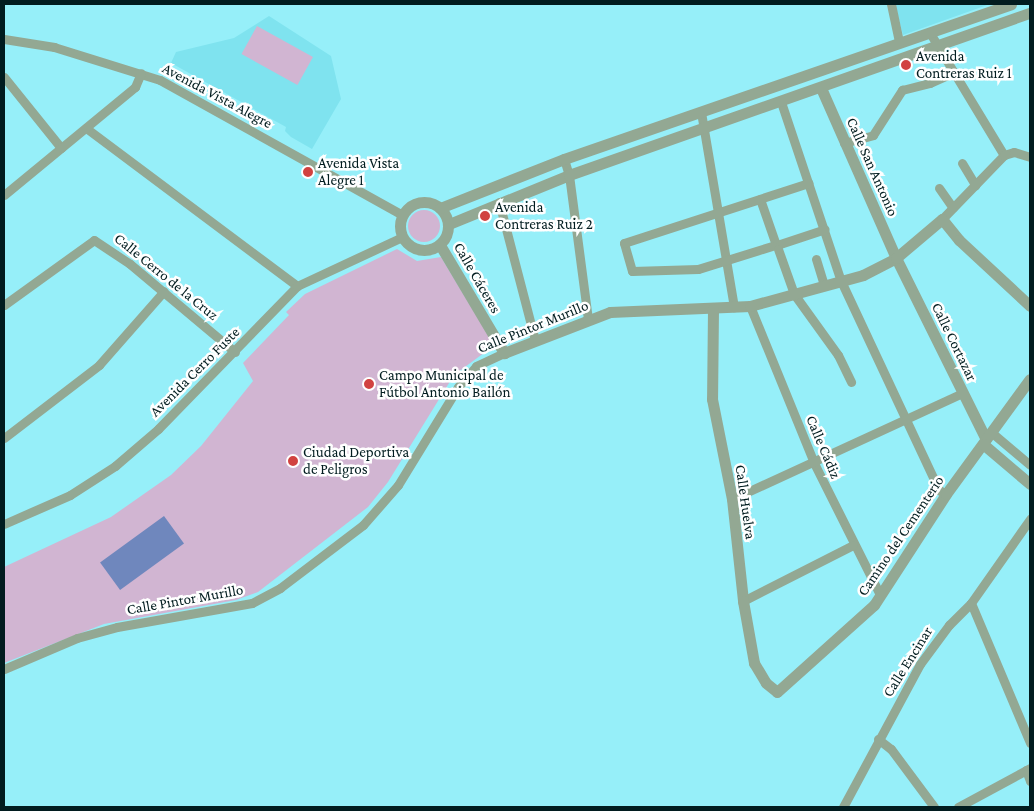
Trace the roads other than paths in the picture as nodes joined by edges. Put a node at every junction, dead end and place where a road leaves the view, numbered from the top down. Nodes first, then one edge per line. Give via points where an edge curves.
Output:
1 (891, 4) edge
2 (1011, 4) edge
3 (1026, 4) edge
4 (1030, 13) edge
5 (930, 33) junction
6 (4, 39) edge
7 (899, 43) junction
8 (937, 46) junction
9 (141, 72) junction
10 (816, 73) junction
11 (952, 73) junction
12 (4, 76) edge
13 (821, 88) junction
14 (781, 102) junction
15 (700, 112) junction
16 (86, 128) junction
17 (704, 128) junction
18 (844, 143) junction
19 (61, 148) junction
20 (1004, 155) junction
21 (1030, 157) edge
22 (564, 159) junction
23 (962, 162) dead end
24 (569, 176) junction
25 (809, 183) junction
26 (975, 185) junction
27 (938, 188) dead end
28 (4, 195) edge
29 (760, 199) junction
30 (499, 202) junction
31 (440, 208) junction
32 (953, 208) junction
33 (718, 212) junction
34 (403, 215) junction
35 (942, 219) junction
36 (449, 224) junction
37 (825, 229) junction
38 (402, 237) junction
39 (440, 245) junction
40 (776, 245) junction
41 (896, 258) junction
42 (816, 259) dead end
43 (726, 262) junction
44 (841, 281) junction
45 (297, 286) junction
46 (824, 286) junction
47 (164, 291) junction
48 (794, 294) junction
49 (4, 305) edge
50 (750, 306) junction
51 (1030, 306) edge
52 (734, 307) junction
53 (714, 309) junction
54 (588, 319) junction
55 (535, 340) junction
56 (235, 352) junction
57 (504, 353) junction
58 (1030, 379) edge
59 (851, 382) dead end
60 (962, 393) junction
61 (906, 420) junction
62 (4, 438) edge
63 (987, 438) junction
64 (814, 463) junction
65 (1030, 464) edge
66 (1030, 484) edge
67 (946, 494) junction
68 (732, 499) junction
69 (1030, 519) edge
70 (4, 524) edge
71 (853, 545) junction
72 (880, 596) junction
73 (743, 601) junction
74 (971, 603) junction
75 (4, 669) edge
76 (777, 692) joint
77 (878, 740) junction
78 (1030, 742) edge
79 (1028, 769) edge
80 (1030, 781) edge
81 (843, 807) edge
82 (934, 807) edge
83 (958, 807) edge

1 - 7 street
2 - 5 street
3 - 4 street
4 - 8 street
5 - 7 street
5 - 8 street
6 - 9 street, Avenida Vista Alegre via 54,46
7 - 10 street
8 - 11 street
8 - 13 street
9 - 16 street via 135,87
9 - 34 street, Avenida Vista Alegre
10 - 13 street
10 - 15 street
11 - 18 street via 902,90 873,135
11 - 20 street
12 - 19 street
13 - 14 street
13 - 18 street, Calle San Antonio
14 - 17 street
14 - 25 street
15 - 17 street
15 - 22 street
16 - 19 street
16 - 45 street
17 - 24 street
17 - 33 street
18 - 41 street, Calle San Antonio
19 - 28 street
20 - 21 street via 1014,152
20 - 26 street, Calle Pintor Murillo
22 - 24 street
22 - 31 street
23 - 26 street
24 - 30 street
24 - 54 street
25 - 29 street
25 - 37 street
26 - 32 street, Calle Pintor Murillo
27 - 32 street
29 - 33 street
29 - 40 street
30 - 36 street
30 - 55 street
31 - 34 street via 421,202 412,205
31 - 36 street
32 - 35 street, Calle Pintor Murillo
33 - 43 street
33 - 43 street via 624,243 632,270 698,269
34 - 38 street
35 - 41 street, Calle Pintor Murillo
35 - 51 street via 959,240
36 - 39 street
37 - 40 street
37 - 44 street
38 - 39 street via 418,250 426,251
38 - 45 street, Avenida Cerro Fuste
39 - 57 street, Calle Cáceres
40 - 43 street
40 - 48 street
41 - 44 street, Calle Pintor Murillo via 863,275
41 - 60 street, Calle Cortazar
42 - 46 street
43 - 52 street
44 - 46 street, Calle Pintor Murillo
44 - 61 street
45 - 56 street, Avenida Cerro Fuste
46 - 48 street, Calle Pintor Murillo
47 - 49 street, Calle Cerro de la Cruz via 101,242 94,240
47 - 56 street, Calle Cerro de la Cruz
47 - 62 street via 98,365
48 - 50 street, Calle Pintor Murillo
48 - 59 street via 838,355
50 - 52 street, Calle Pintor Murillo
50 - 64 street, Calle Cádiz
52 - 53 street, Calle Pintor Murillo
53 - 54 street, Calle Pintor Murillo via 631,309
53 - 68 street, Calle Huelva via 712,399
54 - 55 street, Calle Pintor Murillo
55 - 57 street, Calle Pintor Murillo
56 - 70 street, Avenida Cerro Fuste via 158,429 115,466 70,495
57 - 75 street, Calle Pintor Murillo via 476,366 458,387 398,485 363,525 280,588 252,603 118,627 77,638
58 - 63 street, Camino del Cementerio
60 - 61 street
60 - 63 street, Calle Cortazar
61 - 64 street
61 - 67 street via 939,490
63 - 65 street
63 - 66 street
63 - 67 street, Camino del Cementerio
64 - 68 street
64 - 71 street, Calle Cádiz
67 - 72 street, Camino del Cementerio
68 - 73 street, Calle Huelva
69 - 74 street, Calle Encinar
71 - 72 street, Calle Cádiz
71 - 73 street
72 - 76 street, Camino del Cementerio
73 - 76 street, Calle Huelva via 754,663
74 - 77 street, Calle Encinar via 949,625 920,664
74 - 78 street
77 - 81 street, Calle Encinar
77 - 82 street via 891,750
79 - 80 street
79 - 83 street

